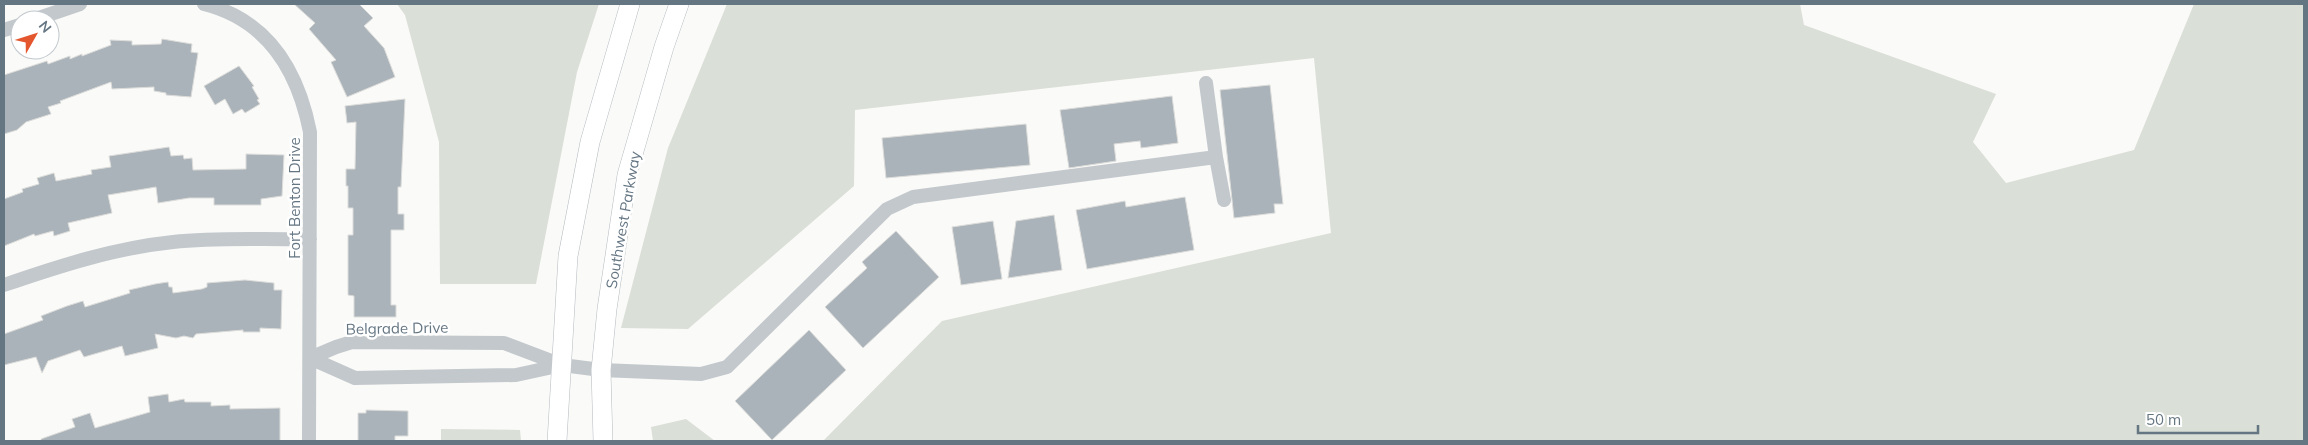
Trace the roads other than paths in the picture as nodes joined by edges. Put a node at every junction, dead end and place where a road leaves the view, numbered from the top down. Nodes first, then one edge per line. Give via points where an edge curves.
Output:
1 (80, 4) edge
2 (204, 4) edge
3 (630, 4) edge
4 (679, 4) edge
5 (60, 11) edge
6 (1206, 83) dead end
7 (1216, 157) junction
8 (1224, 200) dead end
9 (310, 239) junction
10 (4, 285) edge
11 (310, 358) junction
12 (562, 365) junction
13 (602, 370) junction
14 (309, 441) edge
15 (557, 441) edge
16 (603, 441) edge

1 - 5 street
2 - 9 street, Fort Benton Drive via 244,21 268,40 284,60 297,85 310,132
3 - 12 main road via 590,142 568,256
4 - 13 main road, Southwest Parkway via 627,176 607,309
6 - 7 street
7 - 8 street
7 - 13 street, Belgrade Drive via 913,197 887,210 727,367 701,374
9 - 10 street via 173,242 83,259
9 - 11 street, Fort Benton Drive
11 - 12 street, Belgrade Drive via 355,378 516,375
11 - 12 street, Belgrade Drive via 352,342 504,343
11 - 14 street, Fort Benton Drive
12 - 13 street, Belgrade Drive
12 - 15 main road
13 - 16 main road, Southwest Parkway

